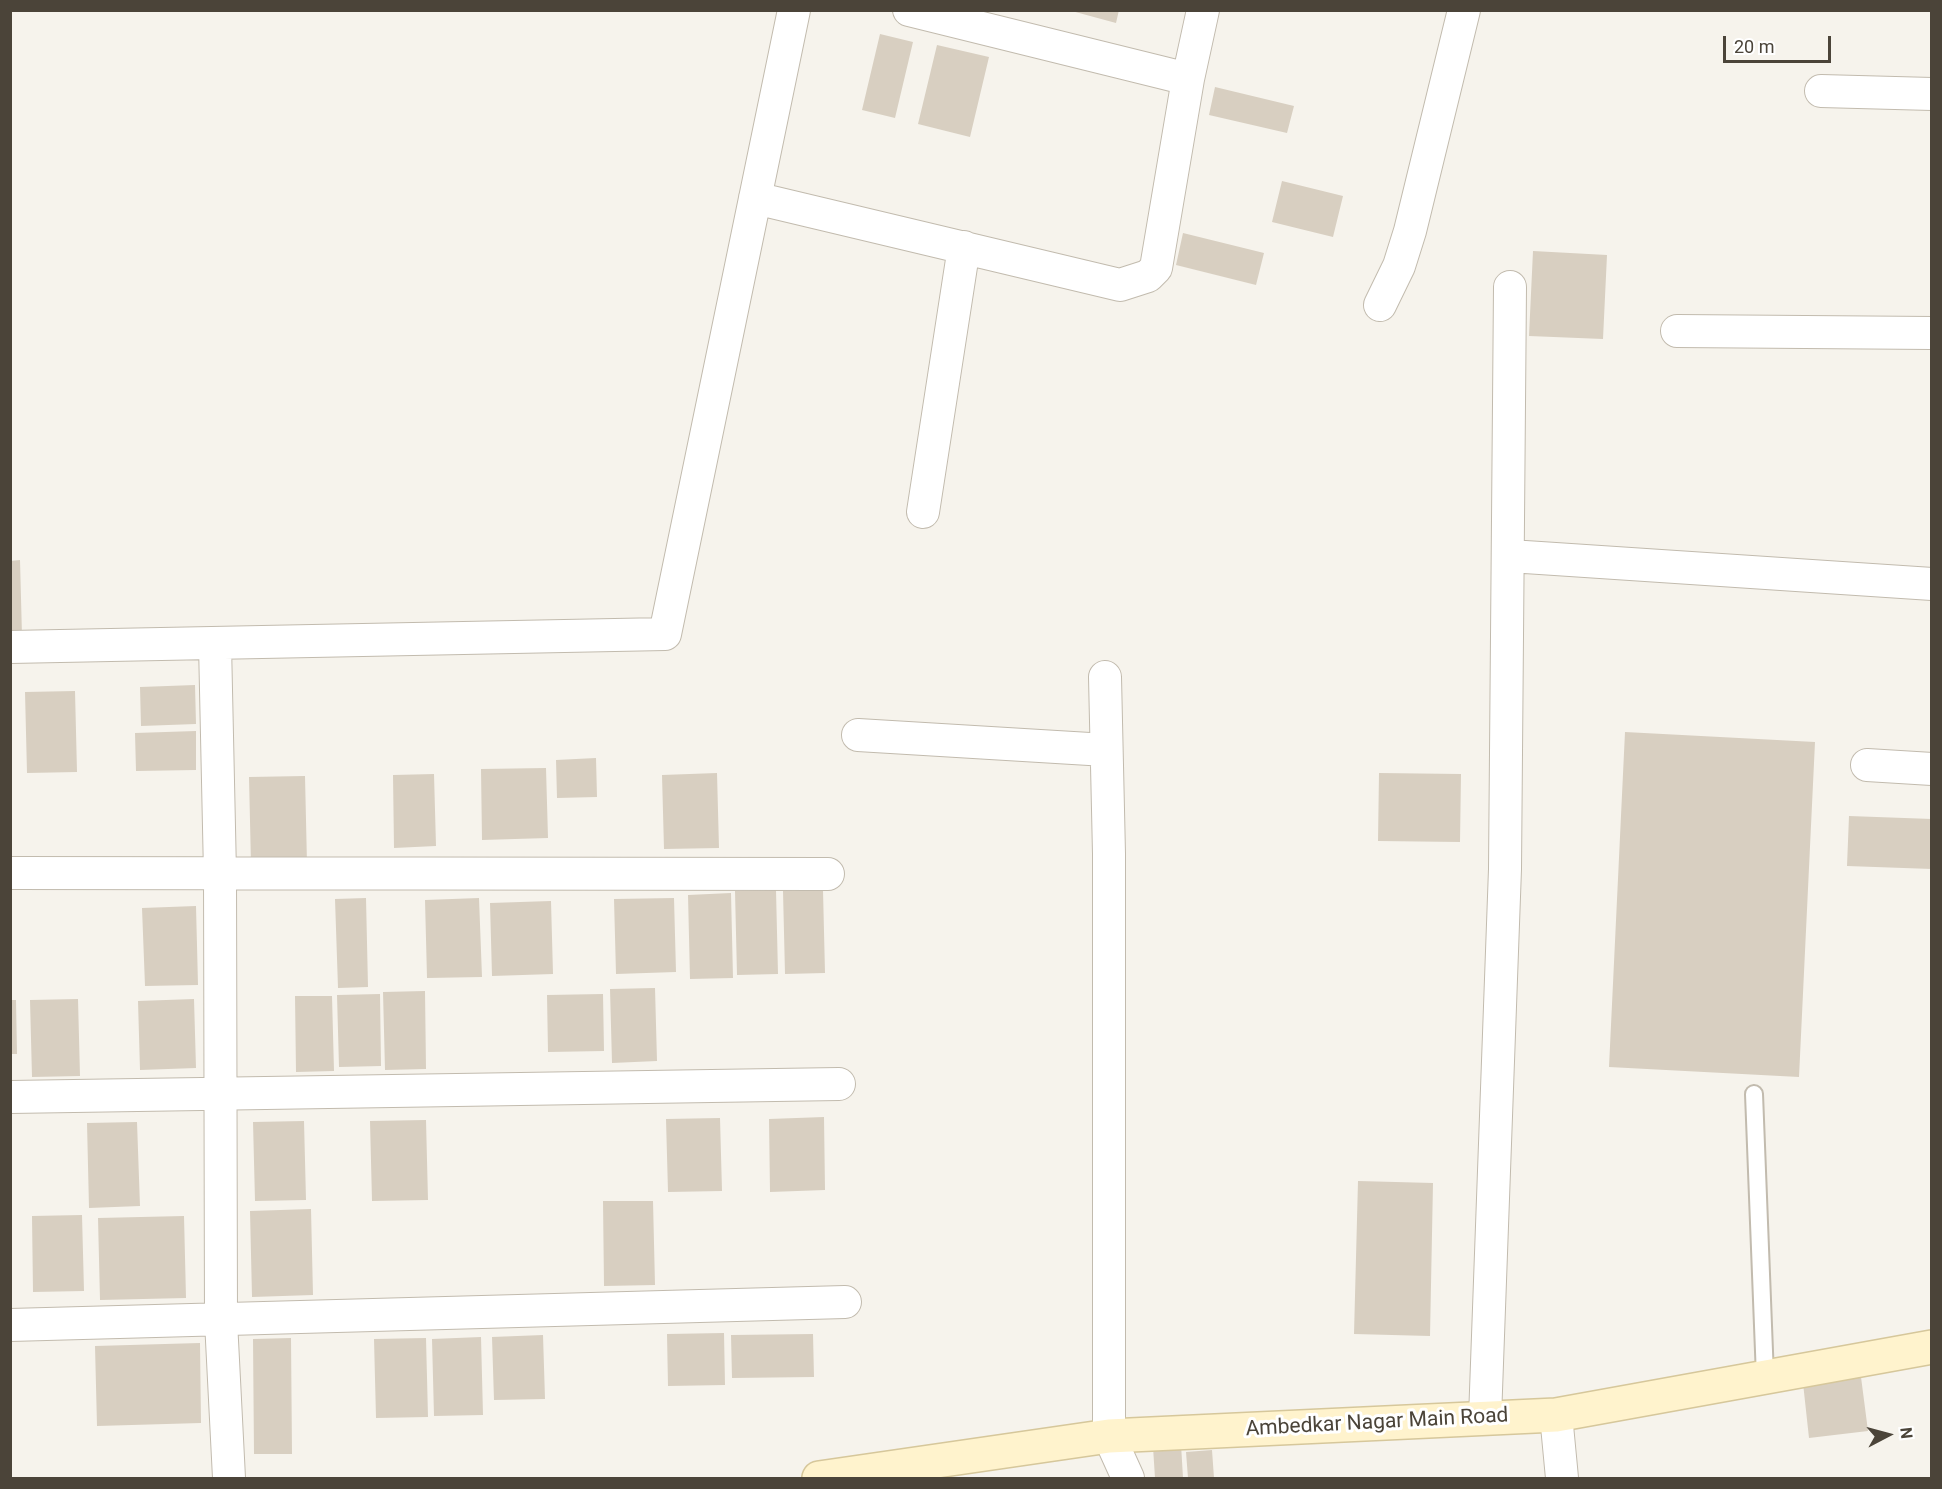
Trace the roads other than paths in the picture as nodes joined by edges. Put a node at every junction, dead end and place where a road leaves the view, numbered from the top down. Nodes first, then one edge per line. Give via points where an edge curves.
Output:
1 (794, 10) edge
2 (909, 10) edge
3 (1203, 10) edge
4 (1464, 10) edge
5 (1188, 79) junction
6 (1821, 91) dead end
7 (1932, 94) edge
8 (755, 198) junction
9 (964, 247) junction
10 (1510, 287) dead end
11 (1380, 305) dead end
12 (1677, 331) dead end
13 (1932, 333) edge
14 (923, 512) dead end
15 (1510, 556) junction
16 (1932, 584) edge
17 (215, 644) junction
18 (10, 647) edge
19 (1105, 677) dead end
20 (858, 735) dead end
21 (1106, 750) junction
22 (1868, 765) dead end
23 (1932, 770) edge
24 (10, 873) edge
25 (220, 873) junction
26 (828, 874) dead end
27 (839, 1084) dead end
28 (219, 1094) junction
29 (1754, 1094) dead end
30 (10, 1097) edge
31 (845, 1302) dead end
32 (221, 1321) junction
33 (10, 1325) edge
34 (1932, 1347) edge
35 (1765, 1377) junction
36 (1556, 1415) junction
37 (1485, 1418) junction
38 (1109, 1436) junction
39 (229, 1479) edge
40 (819, 1479) edge
41 (1128, 1479) edge
42 (1562, 1479) edge

1 - 8 street
2 - 5 street
3 - 5 street
4 - 11 street via 1410,231
5 - 9 street via 1156,268 1148,276 1120,285
6 - 7 street
8 - 9 street
8 - 17 street via 665,634
9 - 14 street
10 - 15 street
12 - 13 street
15 - 16 street
15 - 37 street via 1506,869
17 - 18 street
17 - 25 street
19 - 21 street
20 - 21 street
21 - 38 street
22 - 23 street
24 - 25 street
25 - 26 street
25 - 28 street
27 - 28 street
28 - 30 street
28 - 32 street
29 - 35 lane
31 - 32 street
32 - 33 street
32 - 39 street
34 - 35 street, Ambedkar Nagar Main Road
35 - 36 street, Ambedkar Nagar Main Road
36 - 37 street, Ambedkar Nagar Main Road
36 - 42 street
37 - 38 street, Ambedkar Nagar Main Road
38 - 40 street, Ambedkar Nagar Main Road
38 - 41 street

